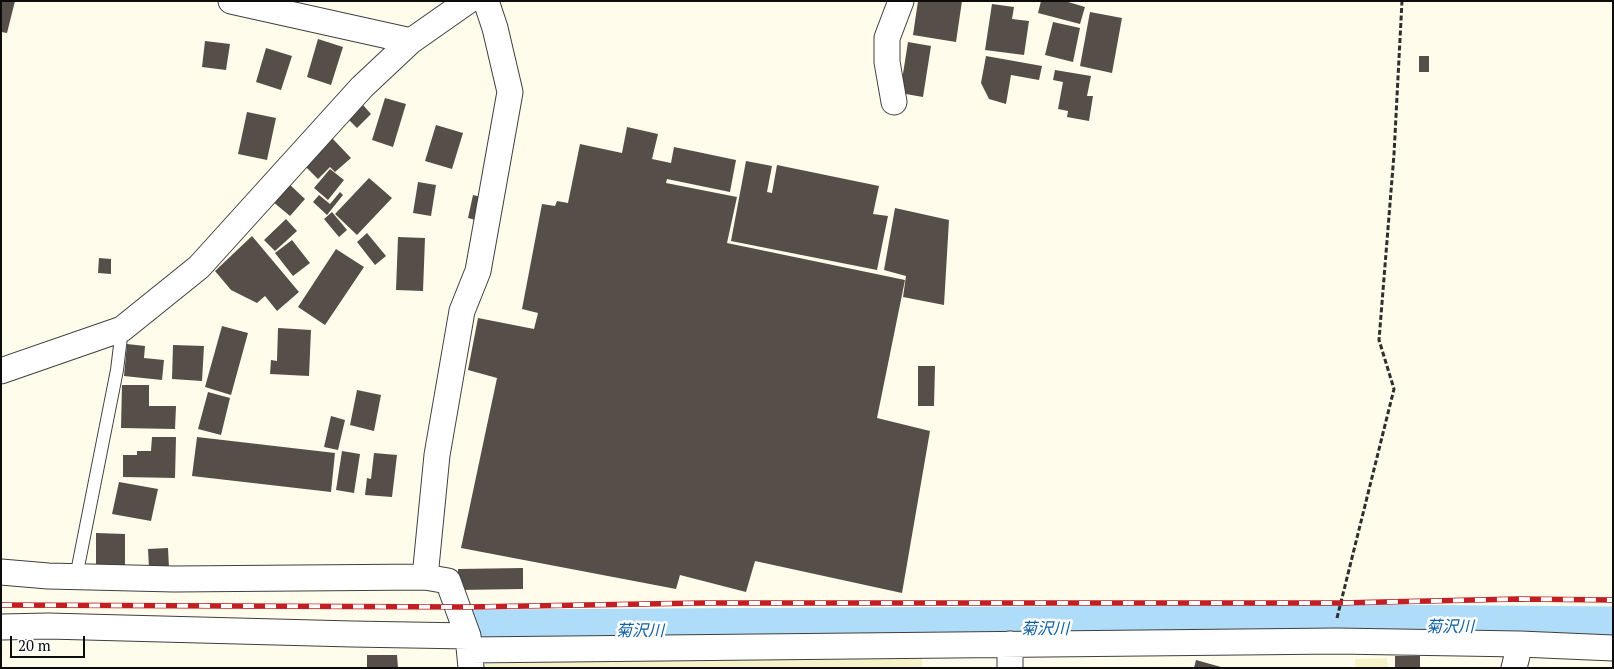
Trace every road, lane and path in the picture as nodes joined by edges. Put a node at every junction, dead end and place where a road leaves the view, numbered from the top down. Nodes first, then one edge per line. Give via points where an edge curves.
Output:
1 (231, 1) edge
2 (468, 1) edge
3 (486, 1) edge
4 (901, 1) edge
5 (1402, 1) edge
6 (411, 41) junction
7 (894, 102) dead end
8 (122, 329) junction
9 (1, 371) edge
10 (1, 572) edge
11 (76, 577) junction
12 (425, 577) junction
13 (1337, 616) dead end
14 (1, 627) edge
15 (1520, 644) junction
16 (1613, 648) edge
17 (469, 651) edge
18 (1010, 656) edge
19 (931, 657) edge
20 (1613, 658) edge
21 (1514, 668) edge
22 (1611, 668) edge

1 - 6 street
2 - 6 street
3 - 12 street via 510,92 478,271 462,311 437,455
4 - 7 street via 887,38
5 - 13 path via 1379,340 1394,389
6 - 8 street via 362,87 199,267
8 - 9 street
8 - 11 lane via 117,370
10 - 11 street
11 - 12 street
12 - 17 street via 448,581
14 - 17 street via 352,634
15 - 16 street
15 - 18 street via 1327,641
15 - 21 street
17 - 19 street
18 - 19 street
20 - 22 street

